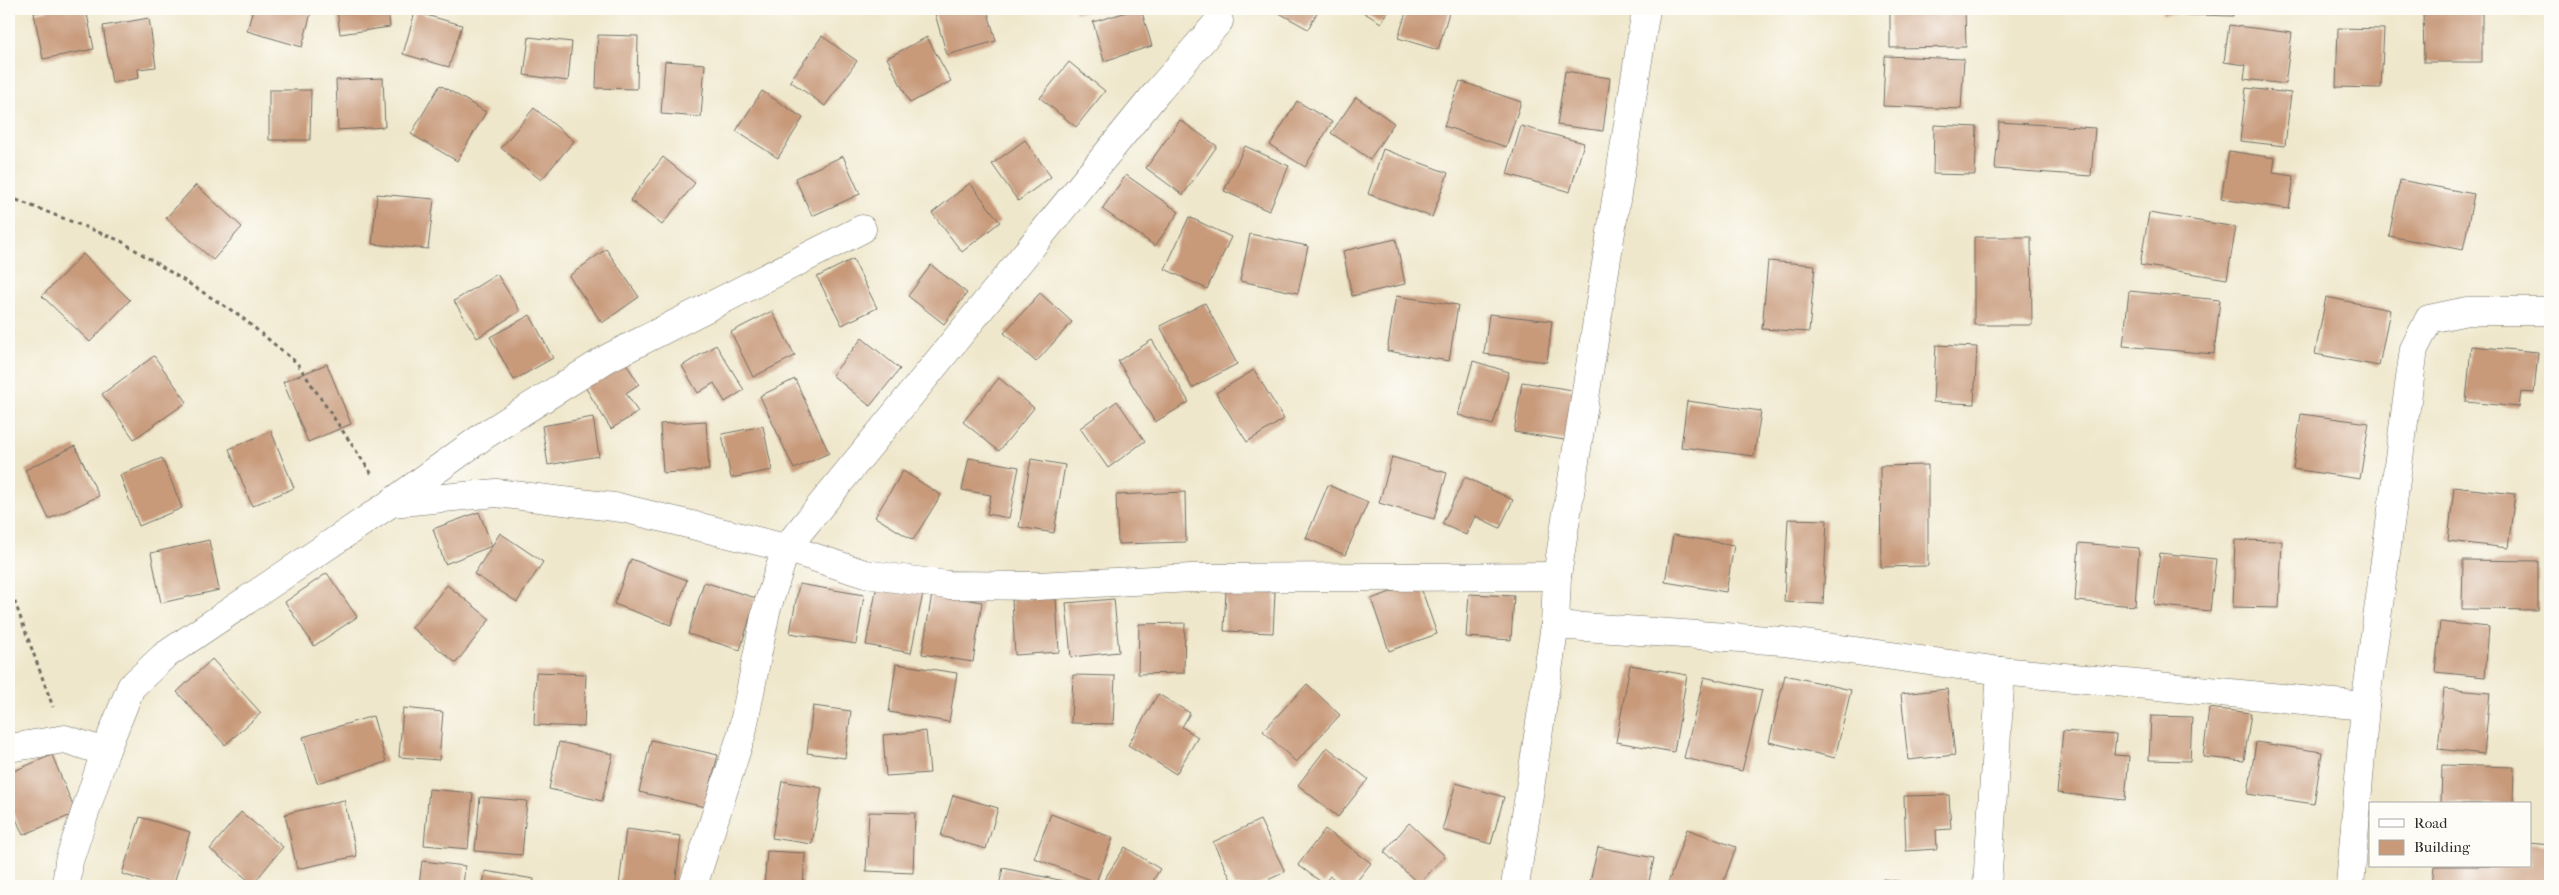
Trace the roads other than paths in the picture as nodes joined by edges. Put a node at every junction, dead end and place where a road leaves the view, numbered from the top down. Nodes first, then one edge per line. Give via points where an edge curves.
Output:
1 (1646, 9) edge
2 (1219, 21) dead end
3 (862, 229) dead end
4 (2550, 311) edge
5 (391, 503) junction
6 (786, 548) junction
7 (1557, 576) junction
8 (1555, 625) junction
9 (2001, 671) junction
10 (2365, 706) junction
11 (9, 748) edge
12 (105, 752) junction
13 (66, 886) edge
14 (693, 886) edge
15 (1515, 886) edge
16 (1987, 886) edge
17 (2350, 886) edge

1 - 7 street
2 - 6 street via 1158,91
3 - 5 street via 608,358 485,435
4 - 10 street via 2467,311 2429,319 2414,349
5 - 6 street via 496,493 622,508
5 - 12 street via 164,656 131,687
6 - 7 street via 865,574 947,585 1037,586 1192,578
6 - 14 street via 766,611 742,733
7 - 8 street
8 - 9 street via 1783,641
8 - 15 street
9 - 10 street
9 - 16 street
10 - 17 street
11 - 12 street via 64,738
12 - 13 street via 69,861

